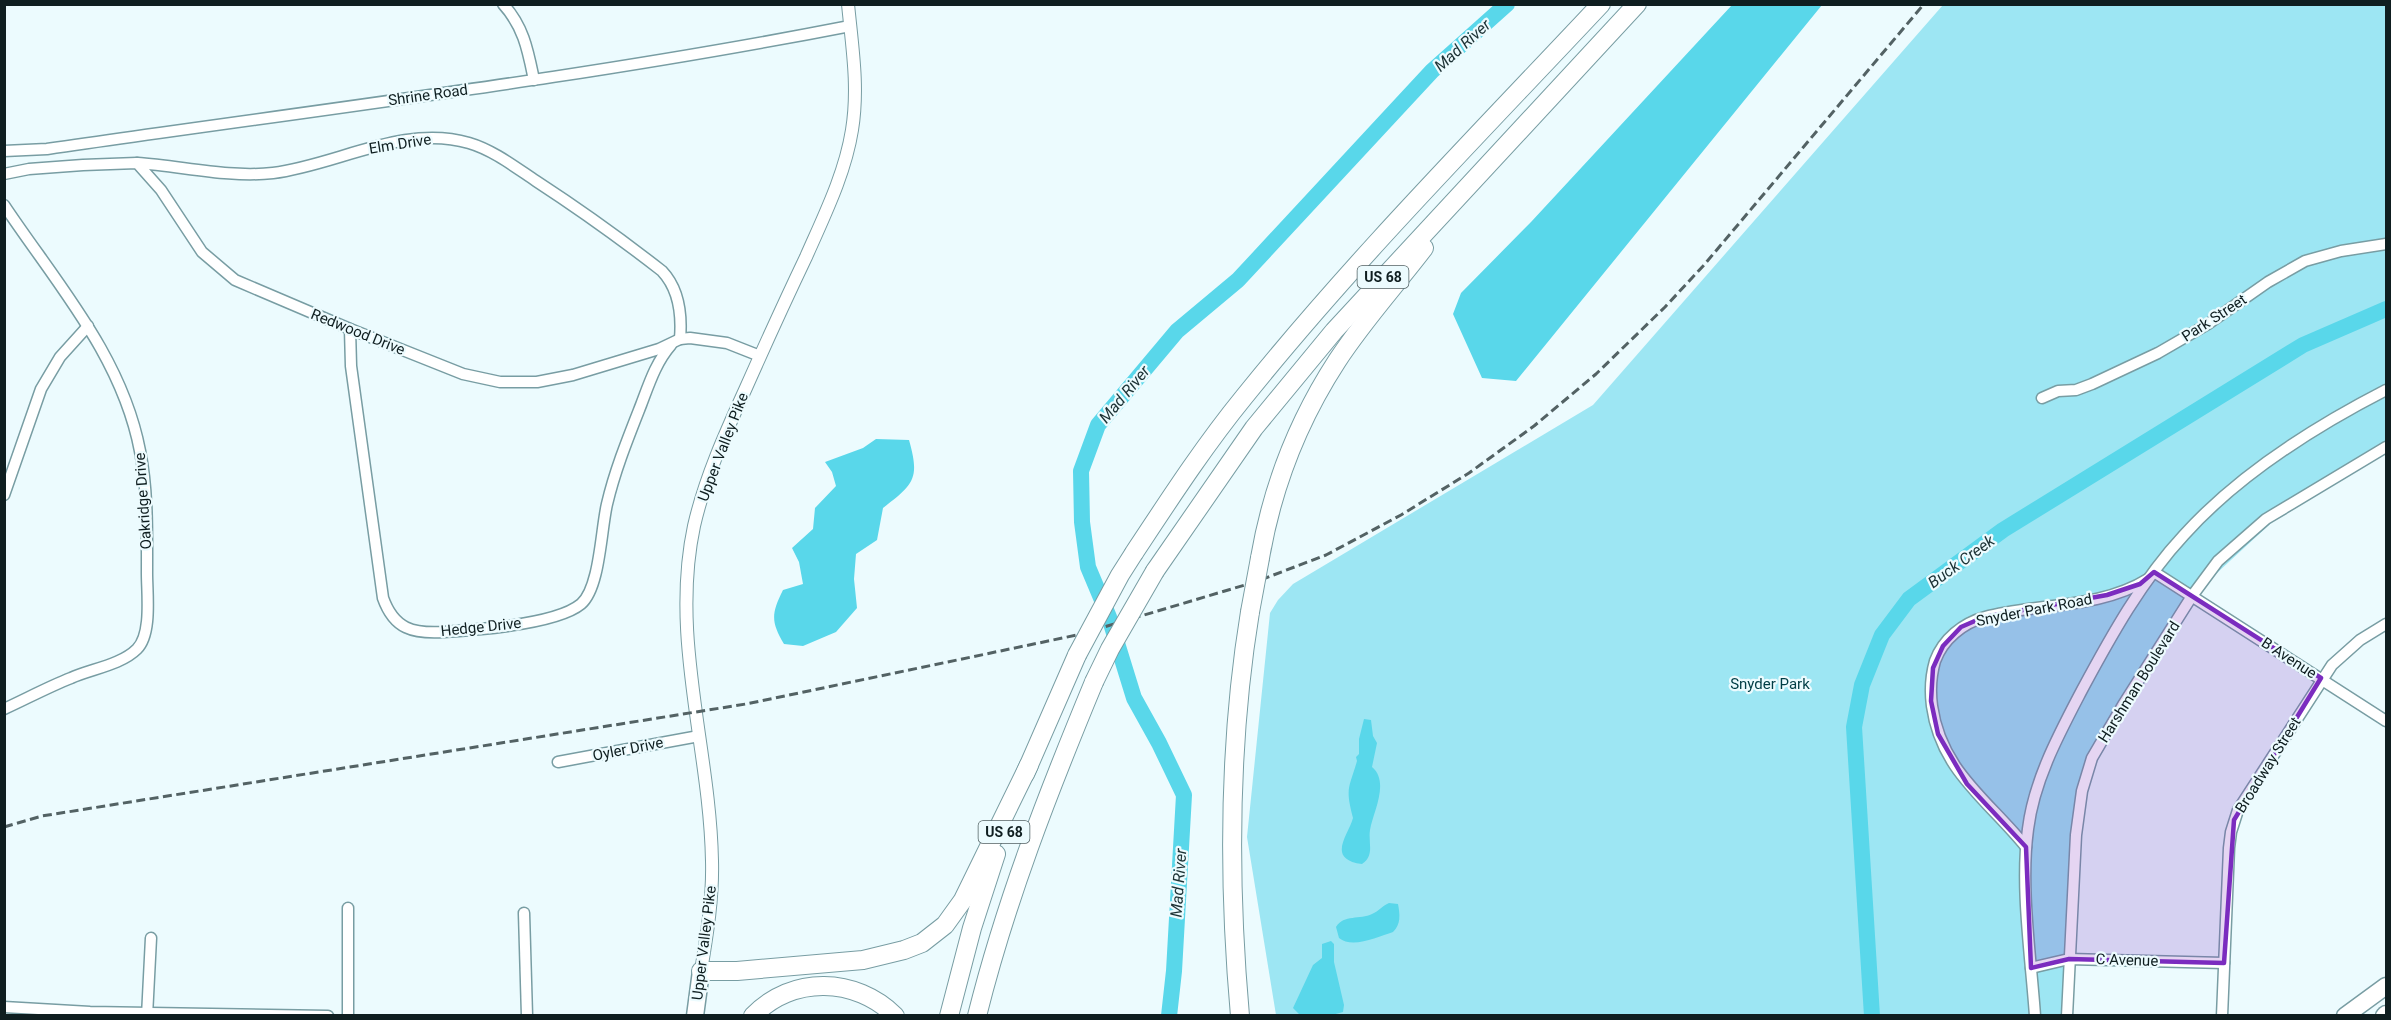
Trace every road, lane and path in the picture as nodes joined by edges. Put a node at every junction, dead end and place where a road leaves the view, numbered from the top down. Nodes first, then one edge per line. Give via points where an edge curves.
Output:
1 (503, 4) edge
2 (848, 4) edge
3 (1601, 4) edge
4 (1637, 4) edge
5 (850, 26) junction
6 (534, 80) junction
7 (4, 151) edge
8 (1497, 154) junction
9 (137, 163) junction
10 (4, 174) edge
11 (4, 205) edge
12 (2386, 244) edge
13 (88, 326) junction
14 (350, 329) junction
15 (676, 341) junction
16 (760, 356) junction
17 (2386, 390) edge
18 (2042, 398) dead end
19 (2386, 447) edge
20 (4, 495) edge
21 (2152, 574) junction
22 (2192, 596) junction
23 (2386, 624) edge
24 (2321, 678) junction
25 (4, 709) edge
26 (2386, 721) edge
27 (699, 736) junction
28 (558, 762) dead end
29 (1029, 765) junction
30 (2026, 847) junction
31 (348, 908) dead end
32 (524, 913) dead end
33 (151, 938) dead end
34 (2069, 959) junction
35 (2224, 963) junction
36 (2031, 968) junction
37 (701, 971) junction
38 (2386, 986) edge
39 (4, 1007) edge
40 (148, 1014) edge
41 (328, 1016) edge
42 (348, 1016) edge
43 (527, 1016) edge
44 (695, 1016) edge
45 (753, 1016) edge
46 (895, 1016) edge
47 (949, 1016) edge
48 (977, 1016) edge
49 (1240, 1016) edge
50 (2035, 1016) edge
51 (2067, 1016) edge
52 (2222, 1016) edge
53 (2345, 1016) edge

1 - 6 street via 524,35
2 - 5 street, Upper Valley Pike
3 - 29 highway, US 68, bridge via 1390,229 1272,362 1214,436 1114,585 1077,655
4 - 8 highway, US 68
5 - 6 street, Shrine Road
5 - 16 street, Upper Valley Pike via 855,110 847,154 821,222
6 - 7 street, Shrine Road via 47,149
8 - 48 highway, US 68, bridge via 1294,378 1221,473 1155,571 1094,682 1040,813 1018,873
8 - 49 highway, bridge via 1336,362 1284,465 1264,531 1239,696 1232,815
9 - 10 street
9 - 14 street, Redwood Drive via 161,190 202,252 220,270 257,291
9 - 15 street, Elm Drive via 250,175 295,169 406,141 470,143 573,205 662,271 675,292 681,319
11 - 13 street, Oakridge Drive
12 - 18 street, Park Street via 2305,261 2158,352 2092,384
13 - 20 street via 60,357 41,389
13 - 25 street, Oakridge Drive via 120,386 141,452 146,514 145,633 137,649 125,657
14 - 15 street, Redwood Drive via 463,374 521,383 573,375
14 - 15 street, Hedge Drive via 351,366 383,598 399,624 416,631 436,632 548,619 586,600 613,480 662,354
15 - 16 street, Redwood Drive via 704,339 727,343
16 - 27 street, Upper Valley Pike via 712,466 694,526 687,620
17 - 21 street, Snyder Park Road via 2262,467 2199,519
19 - 22 street, Harshman Boulevard via 2266,519 2218,561
21 - 22 street, B Avenue
21 - 30 street, Snyder Park Road via 2092,671 2050,753 2032,808
21 - 30 street, Snyder Park Road via 2129,588 2090,599 1977,620 1951,636 1936,657 1931,701 1945,750 1967,784
22 - 24 street, B Avenue
22 - 34 street, Harshman Boulevard via 2123,705 2087,772 2076,835
23 - 24 street, Broadway Street via 2353,646
24 - 26 street, B Avenue
24 - 35 street, Broadway Street via 2234,820 2229,848
27 - 28 street, Oyler Drive
27 - 37 street, Upper Valley Pike via 712,860 710,916
29 - 37 highway via 963,900 945,925 922,943 863,960
29 - 47 highway, US 68 via 994,858
30 - 36 street, Snyder Park Road
31 - 42 street
32 - 43 street
33 - 40 street
34 - 35 street, C Avenue
34 - 36 street, C Avenue
34 - 51 street, Harshman Boulevard
35 - 52 street, Broadway Street
36 - 50 street, Snyder Park Road
37 - 44 main road, Upper Valley Pike
38 - 53 main road
39 - 40 street
40 - 41 street
45 - 46 highway via 773,999 816,985 862,993

